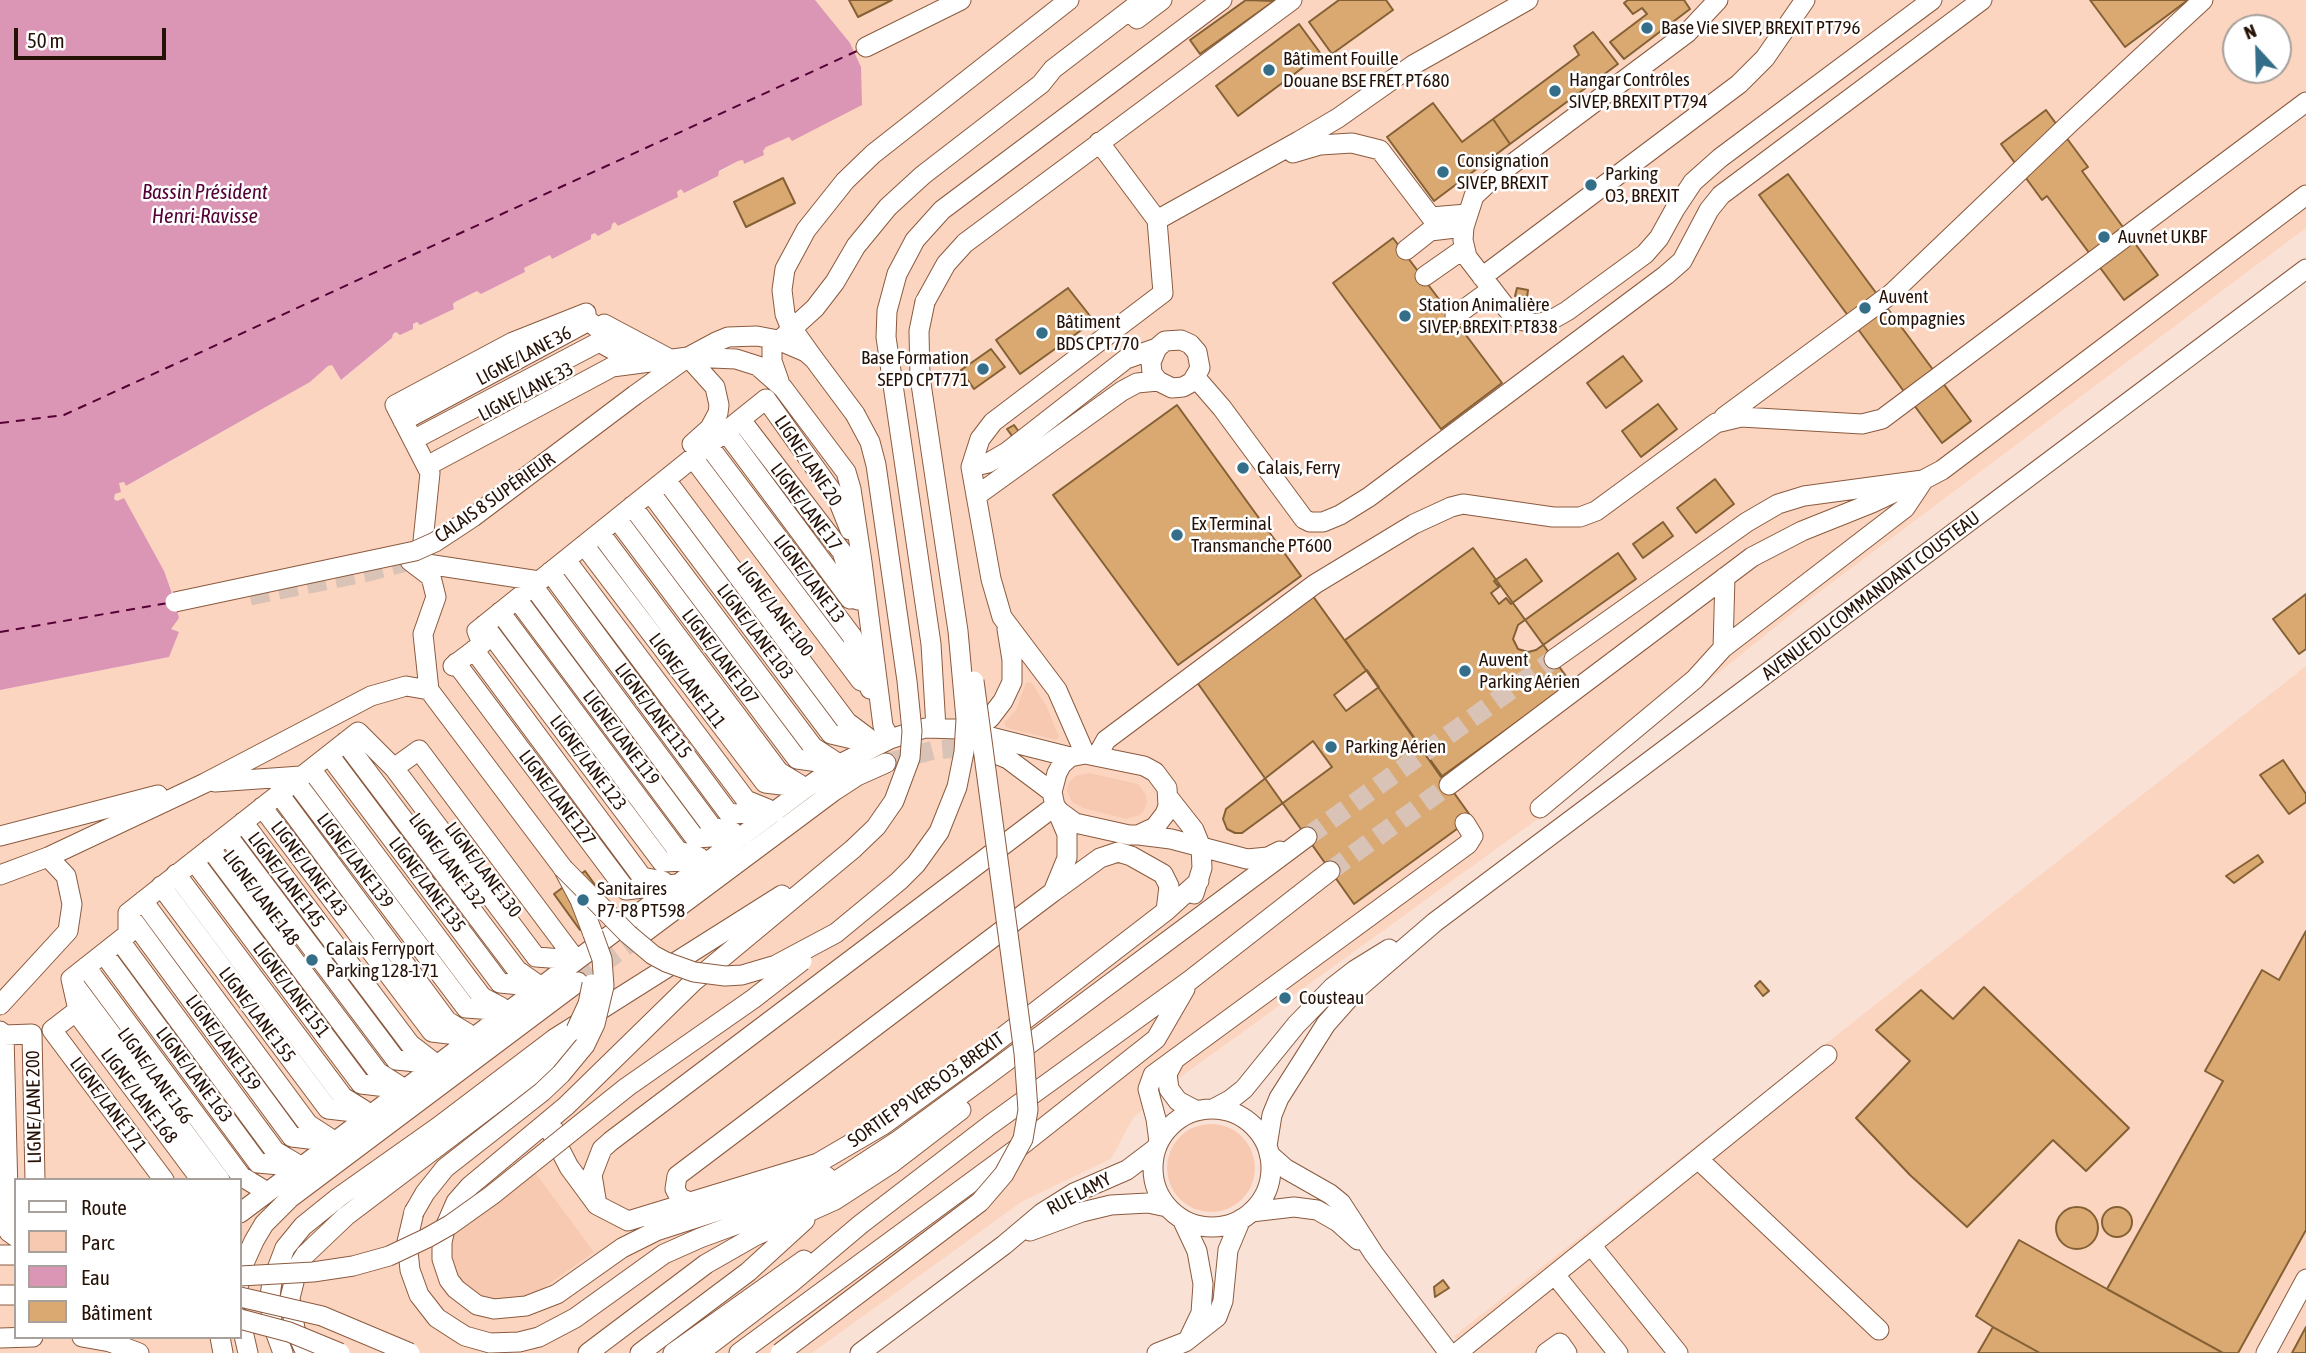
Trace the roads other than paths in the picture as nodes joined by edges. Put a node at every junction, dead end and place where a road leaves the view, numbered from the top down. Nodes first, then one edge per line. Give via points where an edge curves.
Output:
1 (961, 0) edge
2 (1069, 0) edge
3 (1126, 0) edge
4 (1143, 0) edge
5 (1162, 0) edge
6 (1222, 0) edge
7 (1292, 0) edge
8 (1528, 0) edge
9 (1718, 0) edge
10 (1805, 0) edge
11 (1932, 0) edge
12 (1982, 0) edge
13 (2203, 0) edge
14 (866, 47) dead end
15 (1041, 84) junction
16 (2306, 102) edge
17 (1099, 142) junction
18 (1251, 166) junction
19 (2306, 195) edge
20 (1157, 220) junction
21 (1465, 221) junction
22 (1465, 248) junction
23 (1406, 250) dead end
24 (2306, 269) edge
25 (1425, 276) dead end
26 (1487, 283) junction
27 (1455, 316) dead end
28 (785, 334) junction
29 (1157, 348) junction
30 (688, 357) junction
31 (668, 358) junction
32 (637, 362) junction
33 (1196, 378) junction
34 (1158, 382) junction
35 (783, 387) junction
36 (1716, 423) junction
37 (411, 435) junction
38 (971, 467) junction
39 (1923, 480) junction
40 (976, 496) junction
41 (604, 531) junction
42 (410, 561) junction
43 (862, 562) junction
44 (1725, 578) junction
45 (175, 602) dead end
46 (1006, 624) junction
47 (958, 631) junction
48 (872, 640) junction
49 (1723, 648) junction
50 (1554, 659) tunnel mouth
51 (429, 690) junction
52 (936, 728) junction
53 (973, 732) junction
54 (884, 737) junction
55 (988, 751) tunnel mouth
56 (1084, 756) junction
57 (406, 759) junction
58 (886, 763) tunnel mouth
59 (840, 765) junction
60 (205, 783) junction
61 (1449, 785) tunnel mouth
62 (806, 788) junction
63 (1168, 797) junction
64 (1054, 799) junction
65 (1540, 808) dead end
66 (775, 811) junction
67 (242, 823) junction
68 (1465, 823) dead end
69 (745, 834) junction
70 (1138, 835) junction
71 (0, 836) edge
72 (1201, 848) junction
73 (853, 849) junction
74 (48, 857) junction
75 (710, 860) junction
76 (563, 868) junction
77 (1331, 871) tunnel mouth
78 (0, 875) edge
79 (1199, 881) junction
80 (678, 884) junction
81 (1053, 892) junction
82 (1166, 911) junction
83 (1435, 922) junction
84 (645, 932) tunnel mouth
85 (836, 933) junction
86 (593, 934) junction
87 (1171, 938) junction
88 (99, 957) junction
89 (576, 960) junction
90 (1189, 981) junction
91 (578, 982) tunnel mouth
92 (541, 986) junction
93 (1099, 992) junction
94 (0, 1005) edge
95 (508, 1011) junction
96 (65, 1021) junction
97 (14, 1034) edge
98 (474, 1037) junction
99 (1827, 1055) dead end
100 (1175, 1059) junction
101 (437, 1064) junction
102 (404, 1089) junction
103 (1205, 1110) junction
104 (559, 1112) junction
105 (371, 1114) junction
106 (334, 1142) junction
107 (1158, 1145) junction
108 (1268, 1150) junction
109 (868, 1159) junction
110 (1698, 1159) junction
111 (301, 1167) junction
112 (16, 1178) edge
113 (26, 1178) edge
114 (35, 1178) edge
115 (163, 1178) edge
116 (175, 1178) edge
117 (187, 1178) edge
118 (199, 1178) edge
119 (219, 1178) edge
120 (230, 1178) edge
121 (242, 1187) edge
122 (263, 1195) junction
123 (693, 1203) junction
124 (597, 1205) junction
125 (815, 1210) junction
126 (242, 1211) edge
127 (1175, 1213) junction
128 (1246, 1216) junction
129 (861, 1224) junction
130 (242, 1226) edge
131 (14, 1236) edge
132 (1004, 1245) junction
133 (1591, 1245) junction
134 (1374, 1254) junction
135 (242, 1274) edge
136 (1555, 1275) junction
137 (242, 1276) edge
138 (2306, 1279) edge
139 (242, 1297) edge
140 (242, 1319) edge
141 (242, 1327) edge
142 (1879, 1331) dead end
143 (93, 1339) edge
144 (1185, 1342) junction
145 (139, 1353) edge
146 (248, 1353) edge
147 (283, 1353) edge
148 (306, 1353) edge
149 (340, 1353) edge
150 (410, 1353) edge
151 (588, 1353) edge
152 (640, 1353) edge
153 (673, 1353) edge
154 (699, 1353) edge
155 (739, 1353) edge
156 (780, 1353) edge
157 (860, 1353) edge
158 (1157, 1353) edge
159 (1449, 1353) edge
160 (1457, 1353) edge
161 (1546, 1353) edge
162 (1567, 1353) edge
163 (1618, 1353) edge
164 (1678, 1353) edge
165 (2266, 1353) edge

1 - 14 street
2 - 28 street via 889,140 829,200 785,269
3 - 15 street via 1045,61
4 - 15 street via 1053,69
5 - 15 street via 1060,78
6 - 52 street via 942,210 915,240 897,274 886,337 930,644
7 - 17 street
8 - 18 street via 1413,65 1338,118
9 - 21 street via 1687,33 1492,179 1474,196
10 - 26 street via 1765,58 1739,85
11 - 26 street via 1720,158 1693,182 1645,254 1567,311 1537,324 1520,320
12 - 33 street via 1721,195 1682,261 1666,275 1340,515 1315,523 1304,519
13 - 36 street via 1891,294
15 - 28 street via 898,197 856,246 816,309
16 - 36 street via 1882,419 1863,424 1741,417
17 - 20 street
17 - 47 street, bridge via 965,243 946,264 925,302 919,331 920,377
18 - 20 street
18 - 21 street via 1320,145 1352,143 1381,150 1431,217
19 - 39 street
20 - 38 street via 1163,293 992,422 980,439
21 - 22 street
21 - 23 street via 1430,231
22 - 25 street
22 - 26 street
24 - 83 street, AVENUE DU COMMANDANT COUSTEAU
26 - 27 street
28 - 30 street via 728,337
28 - 35 street via 772,347 771,356
28 - 73 street, bridge via 814,359 870,442 912,731 910,758 894,800 876,827
29 - 33 street via 1170,340 1190,344 1200,363
29 - 34 street via 1151,362
29 - 38 street via 1126,359 1007,452
30 - 31 street
30 - 35 street via 746,362
30 - 41 street via 716,387 719,404 715,420 624,500
30 - 45 street, CALAIS 8 SUPÉRIEUR, bridge via 435,542 415,551
31 - 32 street
31 - 37 street via 586,313 513,342
32 - 37 street
32 - 37 street, LIGNE/LANE 33 via 603,351
32 - 37 street, LIGNE/LANE 36 via 589,321
33 - 34 street via 1178,388
34 - 40 street via 1137,383 1122,391
35 - 43 street via 846,472
36 - 56 street via 1596,511 1580,517 1463,504 1414,524 1315,584
37 - 42 street via 430,473 422,551
38 - 40 street
39 - 44 street via 1776,543
39 - 49 street via 1905,508
39 - 50 street via 1804,496 1778,504
40 - 46 street via 996,598
41 - 42 street
41 - 43 street
41 - 48 street
41 - 48 street, LIGNE/LANE 17 via 842,552
41 - 54 street, LIGNE/LANE 100
41 - 54 street, LIGNE/LANE 103 via 831,734
41 - 54 street via 856,657
41 - 59 street
41 - 59 street, LIGNE/LANE 107 via 797,759
41 - 62 street
41 - 62 street, LIGNE/LANE 111 via 765,783
41 - 66 street via 753,796
41 - 66 street, LIGNE/LANE 115 via 729,814
41 - 69 street via 719,821
41 - 69 street, LIGNE/LANE 119 via 695,838
41 - 75 street via 687,845
41 - 75 street, LIGNE/LANE 123 via 662,862
41 - 80 street via 649,871
41 - 80 street, LIGNE/LANE 127 via 626,890
42 - 51 street via 431,577 436,597 423,634
43 - 48 street
44 - 49 street
44 - 61 street
46 - 53 street via 1012,682 990,718
46 - 56 street via 1057,690
47 - 85 street, bridge via 965,737 949,811 916,864
47 - 156 street, bridge via 978,700 1021,1026 1028,1091 1023,1139 1004,1174 980,1202
48 - 54 street
49 - 65 street via 1695,679
51 - 60 street via 406,686 371,696
51 - 76 street
52 - 53 street
52 - 54 street
53 - 56 street
54 - 59 street
55 - 64 street via 1008,758
56 - 63 street via 1144,766 1162,779
56 - 64 street via 1062,764
57 - 67 street via 358,732
57 - 89 street
57 - 89 street via 536,957
58 - 84 street via 834,791
59 - 62 street
60 - 67 street
60 - 71 street
60 - 74 street
62 - 66 street
63 - 70 street via 1161,821
63 - 72 street via 1194,830
64 - 70 street via 1060,812 1075,823
64 - 81 street via 1067,834 1067,858
64 - 124 street via 611,1141 602,1149 592,1175
66 - 69 street
67 - 88 street
67 - 92 street, LIGNE/LANE 132
67 - 92 street, LIGNE/LANE 135 via 500,983
67 - 95 street
67 - 95 street, LIGNE/LANE 139 via 466,1008
67 - 98 street
67 - 98 street, LIGNE/LANE 143 via 432,1032
67 - 101 street
67 - 101 street via 396,1060
67 - 102 street, LIGNE/LANE 148
67 - 102 street, LIGNE/LANE 151 via 361,1084
67 - 105 street
67 - 105 street, LIGNE/LANE 155 via 328,1109
67 - 106 street
67 - 106 street, LIGNE/LANE 159 via 292,1137
68 - 100 street via 1473,836 1468,844
69 - 75 street
70 - 72 street
72 - 79 street
72 - 87 street via 1247,859 1268,857 1303,840
73 - 104 street via 693,982
73 - 147 street via 554,1039 303,1226 285,1248 272,1282 270,1310
74 - 78 street
74 - 94 street via 66,876 72,904 68,931
75 - 80 street
76 - 85 street, bridge via 640,946 694,972 725,976 759,971
76 - 86 street, bridge
77 - 90 street
79 - 82 street, SORTIE P9 VERS O3, BREXIT
79 - 87 street
80 - 89 street
81 - 82 street via 1100,858 1118,852 1163,874 1169,886
81 - 123 street via 677,1177 674,1189 680,1198
82 - 123 street, SORTIE P9 VERS O3, BREXIT via 883,1125 818,1163
83 - 103 street, AVENUE DU COMMANDANT COUSTEAU via 1333,987 1240,1093
83 - 108 street, AVENUE DU COMMANDANT COUSTEAU via 1357,989 1326,1024 1279,1097
85 - 137 street, bridge via 450,1225 372,1261 313,1272
86 - 109 street, bridge via 604,969 604,986 585,1045 542,1092 446,1168 414,1212 408,1232 412,1278 425,1304 449,1328 490,1343 539,1336 575,1318 664,1254 809,1196
86 - 148 street, bridge via 591,994 563,1049 330,1228 298,1266 291,1306
87 - 93 street
88 - 96 street via 78,1010
88 - 111 street
88 - 111 street, LIGNE/LANE 163 via 258,1163
88 - 119 street
88 - 120 street, LIGNE/LANE 166
88 - 122 street
89 - 92 street
90 - 129 street
90 - 155 street via 1156,1039 1018,1148
91 - 135 street via 276,1210 259,1232
92 - 95 street
93 - 109 street
93 - 125 street via 920,1143
95 - 98 street
96 - 115 street, LIGNE/LANE 171
96 - 116 street
96 - 117 street
96 - 118 street, LIGNE/LANE 168
97 - 112 street
97 - 113 street
97 - 114 street, LIGNE/LANE 200
97 - 131 street via 9,1232
98 - 101 street
99 - 110 street
100 - 103 street via 1167,1074 1169,1089 1178,1101
100 - 107 street via 1149,1082
101 - 102 street
102 - 105 street
103 - 107 street via 1176,1121
103 - 108 street via 1242,1117
104 - 109 street via 470,1186 449,1217 442,1242 445,1270 456,1289 477,1305 514,1309 547,1300 644,1236
104 - 124 street, SORTIE P9 VERS O3, BREXIT via 552,1134
105 - 106 street
106 - 111 street
107 - 127 street via 1154,1179 1159,1194
107 - 132 street, RUE LAMY via 1127,1170 1057,1203
108 - 128 street via 1268,1185
108 - 134 street via 1286,1169 1335,1198
110 - 133 street
110 - 142 street
111 - 122 street
121 - 122 street
122 - 126 street
122 - 130 street
123 - 124 street, SORTIE P9 VERS O3, BREXIT via 628,1221
125 - 151 street via 716,1257
125 - 152 street via 748,1272
127 - 128 street via 1197,1225 1213,1227
127 - 132 street, RUE LAMY via 1135,1203 1111,1205 1041,1226
127 - 144 street via 1197,1251 1203,1284 1201,1313
128 - 134 street via 1294,1207 1317,1210
128 - 144 street via 1228,1250 1220,1313
129 - 153 street via 781,1274
129 - 154 street
132 - 157 street, RUE LAMY
133 - 136 street
133 - 164 street
134 - 159 street
136 - 160 street
136 - 163 street
138 - 165 street
139 - 150 street, bridge via 322,1316
140 - 149 street, bridge
141 - 146 street
143 - 145 street
144 - 158 street
161 - 162 street via 1560,1343

